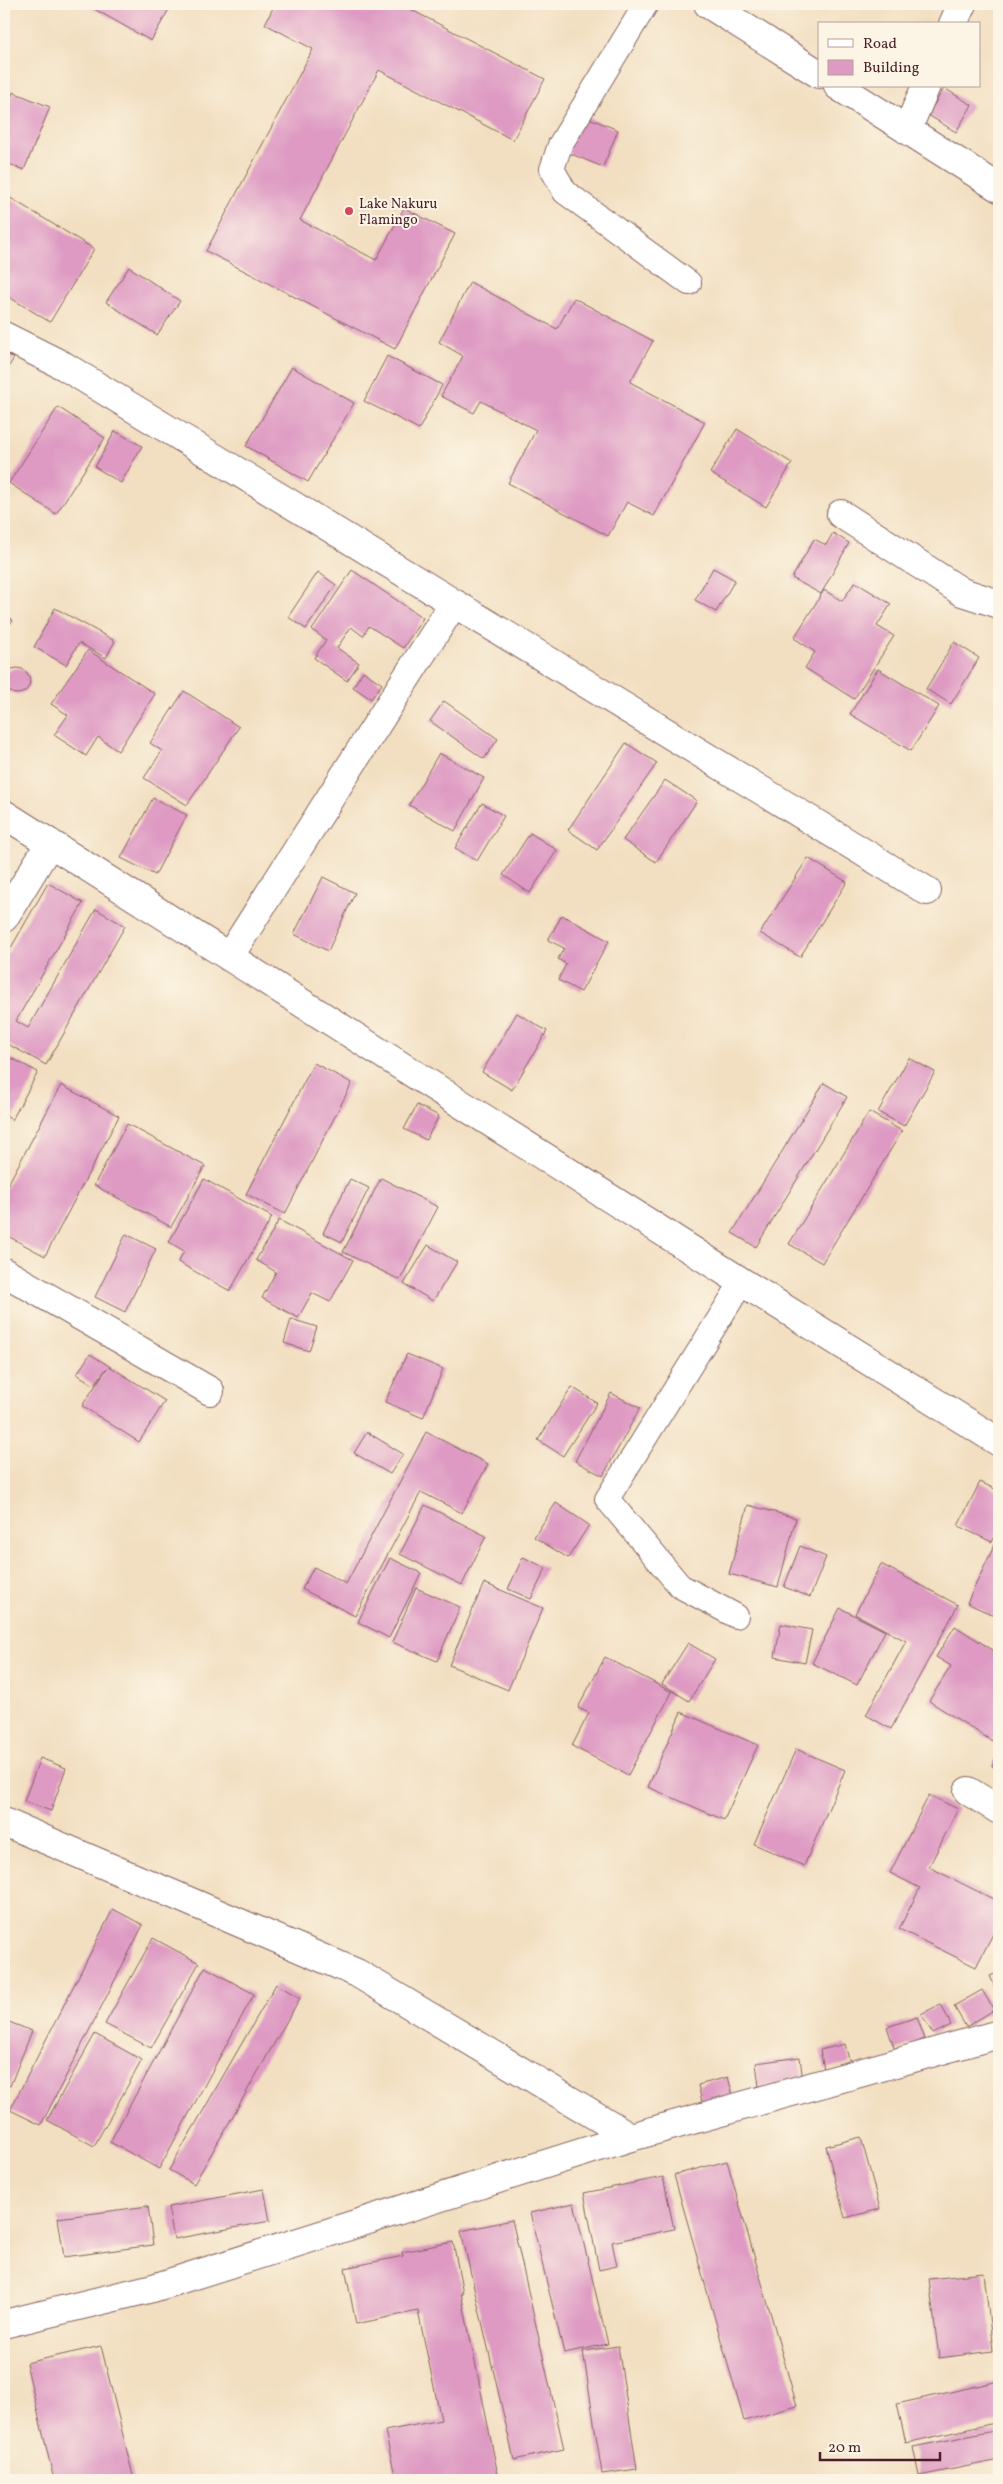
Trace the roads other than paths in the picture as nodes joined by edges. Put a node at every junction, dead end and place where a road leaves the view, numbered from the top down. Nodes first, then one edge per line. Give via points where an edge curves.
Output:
1 (646, 4) edge
2 (708, 4) edge
3 (962, 4) edge
4 (954, 22) edge
5 (818, 73) edge
6 (841, 88) edge
7 (925, 88) edge
8 (907, 130) junction
9 (999, 188) edge
10 (688, 283) dead end
11 (4, 336) edge
12 (841, 514) dead end
13 (454, 603) junction
14 (999, 604) edge
15 (4, 814) edge
16 (50, 843) junction
17 (927, 891) dead end
18 (4, 918) edge
19 (229, 957) junction
20 (4, 1272) edge
21 (742, 1282) junction
22 (210, 1391) dead end
23 (999, 1442) edge
24 (736, 1616) dead end
25 (968, 1791) dead end
26 (999, 1810) edge
27 (4, 1822) edge
28 (999, 2034) edge
29 (631, 2138) junction
30 (4, 2324) edge

1 - 10 lane via 560,145 552,170 565,192
2 - 5 street
3 - 4 street
6 - 8 street
7 - 8 street
8 - 9 street
11 - 13 street via 64,366
12 - 14 street via 962,592
13 - 17 street
13 - 19 street
15 - 16 street
16 - 18 street
16 - 19 street
19 - 21 street
20 - 22 street
21 - 23 street
21 - 24 lane via 608,1499 680,1586
25 - 26 street
27 - 29 street via 358,1973
28 - 29 street
29 - 30 street via 153,2288

